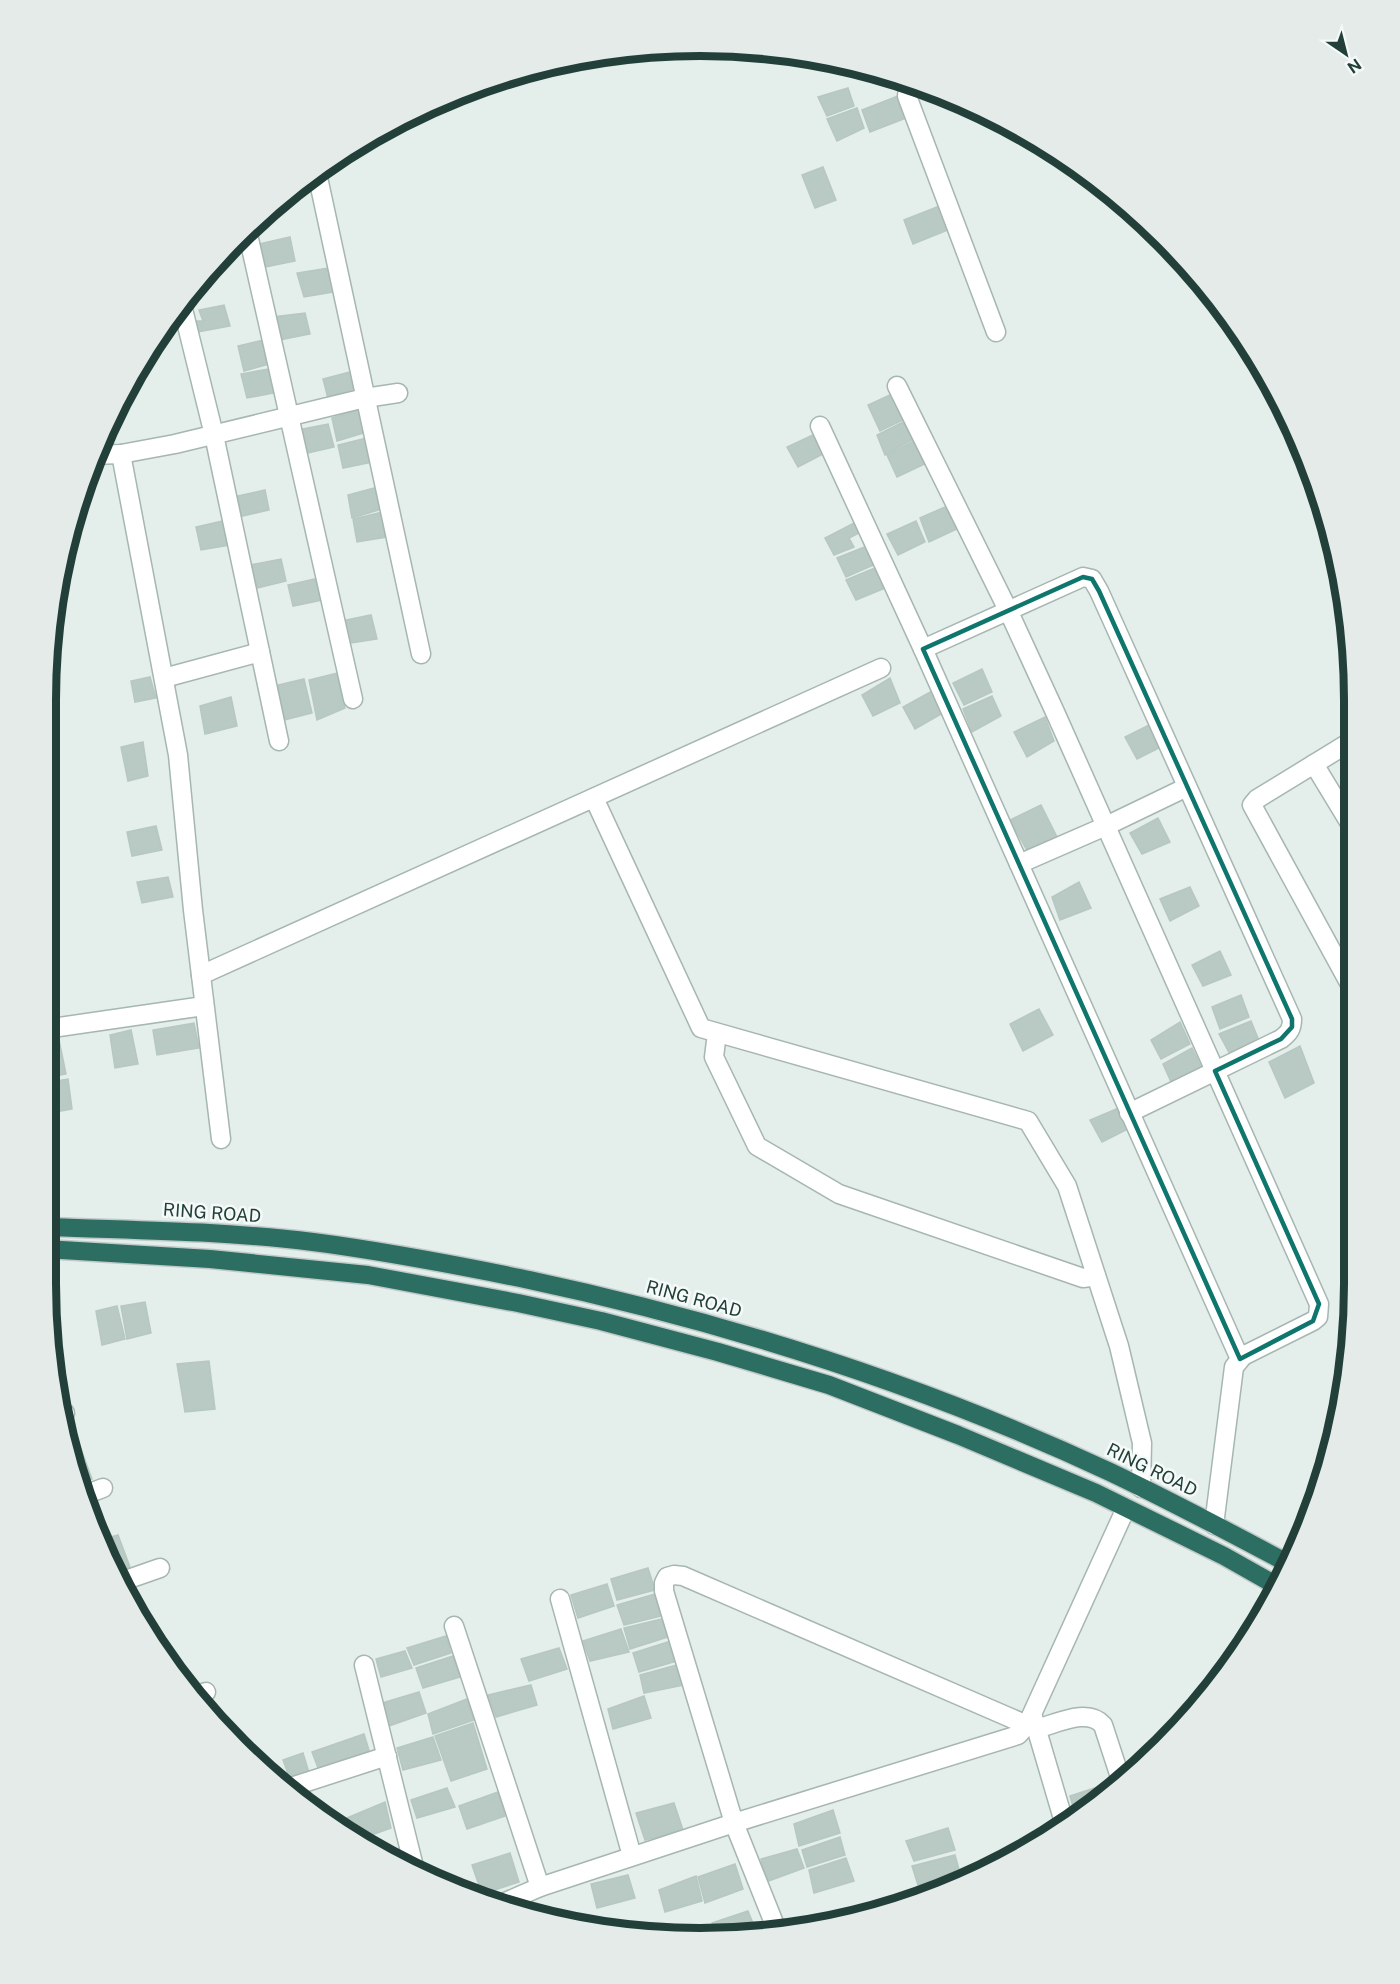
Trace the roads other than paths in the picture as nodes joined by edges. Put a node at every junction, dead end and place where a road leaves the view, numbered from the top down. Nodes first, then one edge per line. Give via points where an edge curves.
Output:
1 (908, 90) edge
2 (319, 181) edge
3 (249, 239) edge
4 (184, 314) edge
5 (996, 332) dead end
6 (897, 387) dead end
7 (398, 393) dead end
8 (365, 398) junction
9 (289, 418) junction
10 (820, 426) dead end
11 (214, 435) junction
12 (121, 454) junction
13 (104, 455) edge
14 (1008, 610) junction
15 (923, 649) junction
16 (260, 652) junction
17 (421, 654) dead end
18 (881, 668) dead end
19 (164, 678) junction
20 (353, 699) dead end
21 (279, 741) dead end
22 (1344, 746) edge
23 (1314, 764) junction
24 (1187, 787) junction
25 (594, 798) junction
26 (1344, 813) edge
27 (1106, 826) junction
28 (1019, 864) junction
29 (1344, 973) edge
30 (201, 975) junction
31 (204, 1006) junction
32 (56, 1027) edge
33 (717, 1033) junction
34 (1215, 1071) junction
35 (1129, 1113) junction
36 (221, 1139) dead end
37 (56, 1227) edge
38 (56, 1250) edge
39 (1096, 1276) junction
40 (1240, 1359) junction
41 (103, 1488) dead end
42 (1141, 1488) junction
43 (91, 1493) edge
44 (1126, 1508) junction
45 (1214, 1525) junction
46 (1282, 1560) edge
47 (160, 1568) dead end
48 (128, 1579) edge
49 (1271, 1582) edge
50 (560, 1599) dead end
51 (454, 1626) dead end
52 (364, 1665) dead end
53 (1032, 1723) junction
54 (387, 1756) junction
55 (1119, 1774) edge
56 (296, 1785) edge
57 (1062, 1817) edge
58 (734, 1823) junction
59 (632, 1856) junction
60 (412, 1861) edge
61 (540, 1887) junction
62 (511, 1900) edge
63 (773, 1924) edge

1 - 5 street
2 - 8 street
3 - 9 street
4 - 11 street
6 - 14 street
7 - 8 street
8 - 9 street
8 - 17 street
9 - 11 street
9 - 20 street
10 - 15 street
11 - 12 street
11 - 16 street
12 - 13 street
12 - 19 street
14 - 15 street
14 - 24 street via 1083,577 1092,579
14 - 27 street
15 - 28 street
16 - 19 street
16 - 21 street
18 - 25 street
19 - 30 street via 178,755
22 - 23 street
23 - 26 street
23 - 29 street via 1252,805
24 - 27 street
24 - 34 street via 1292,1019 1292,1027 1281,1039
25 - 30 street
25 - 33 street via 701,1028
27 - 28 street
27 - 34 street
28 - 35 street
30 - 31 street
31 - 32 street
31 - 36 street
33 - 39 street via 714,1057 757,1146 839,1194 1083,1278
33 - 39 street via 1028,1121 1067,1186
34 - 35 street
34 - 40 street via 1319,1304 1318,1317 1313,1322
35 - 40 street
37 - 42 highway, RING ROAD via 179,1231 312,1242 436,1261 590,1293 802,1351 1009,1428
38 - 44 highway via 210,1259 368,1275 601,1322 829,1385
39 - 42 street via 1119,1346 1142,1443
40 - 45 street via 1232,1372
41 - 43 street
42 - 45 highway, RING ROAD
44 - 49 highway
44 - 53 street
45 - 46 highway, RING ROAD
47 - 48 street
50 - 59 street
51 - 61 street
52 - 54 street
53 - 55 street via 1097,1718 1103,1725
53 - 57 street
53 - 58 street via 1011,1738
53 - 58 street via 683,1576 667,1577 664,1591
54 - 56 street
54 - 60 street
58 - 59 street
58 - 63 street
59 - 61 street
61 - 62 street

